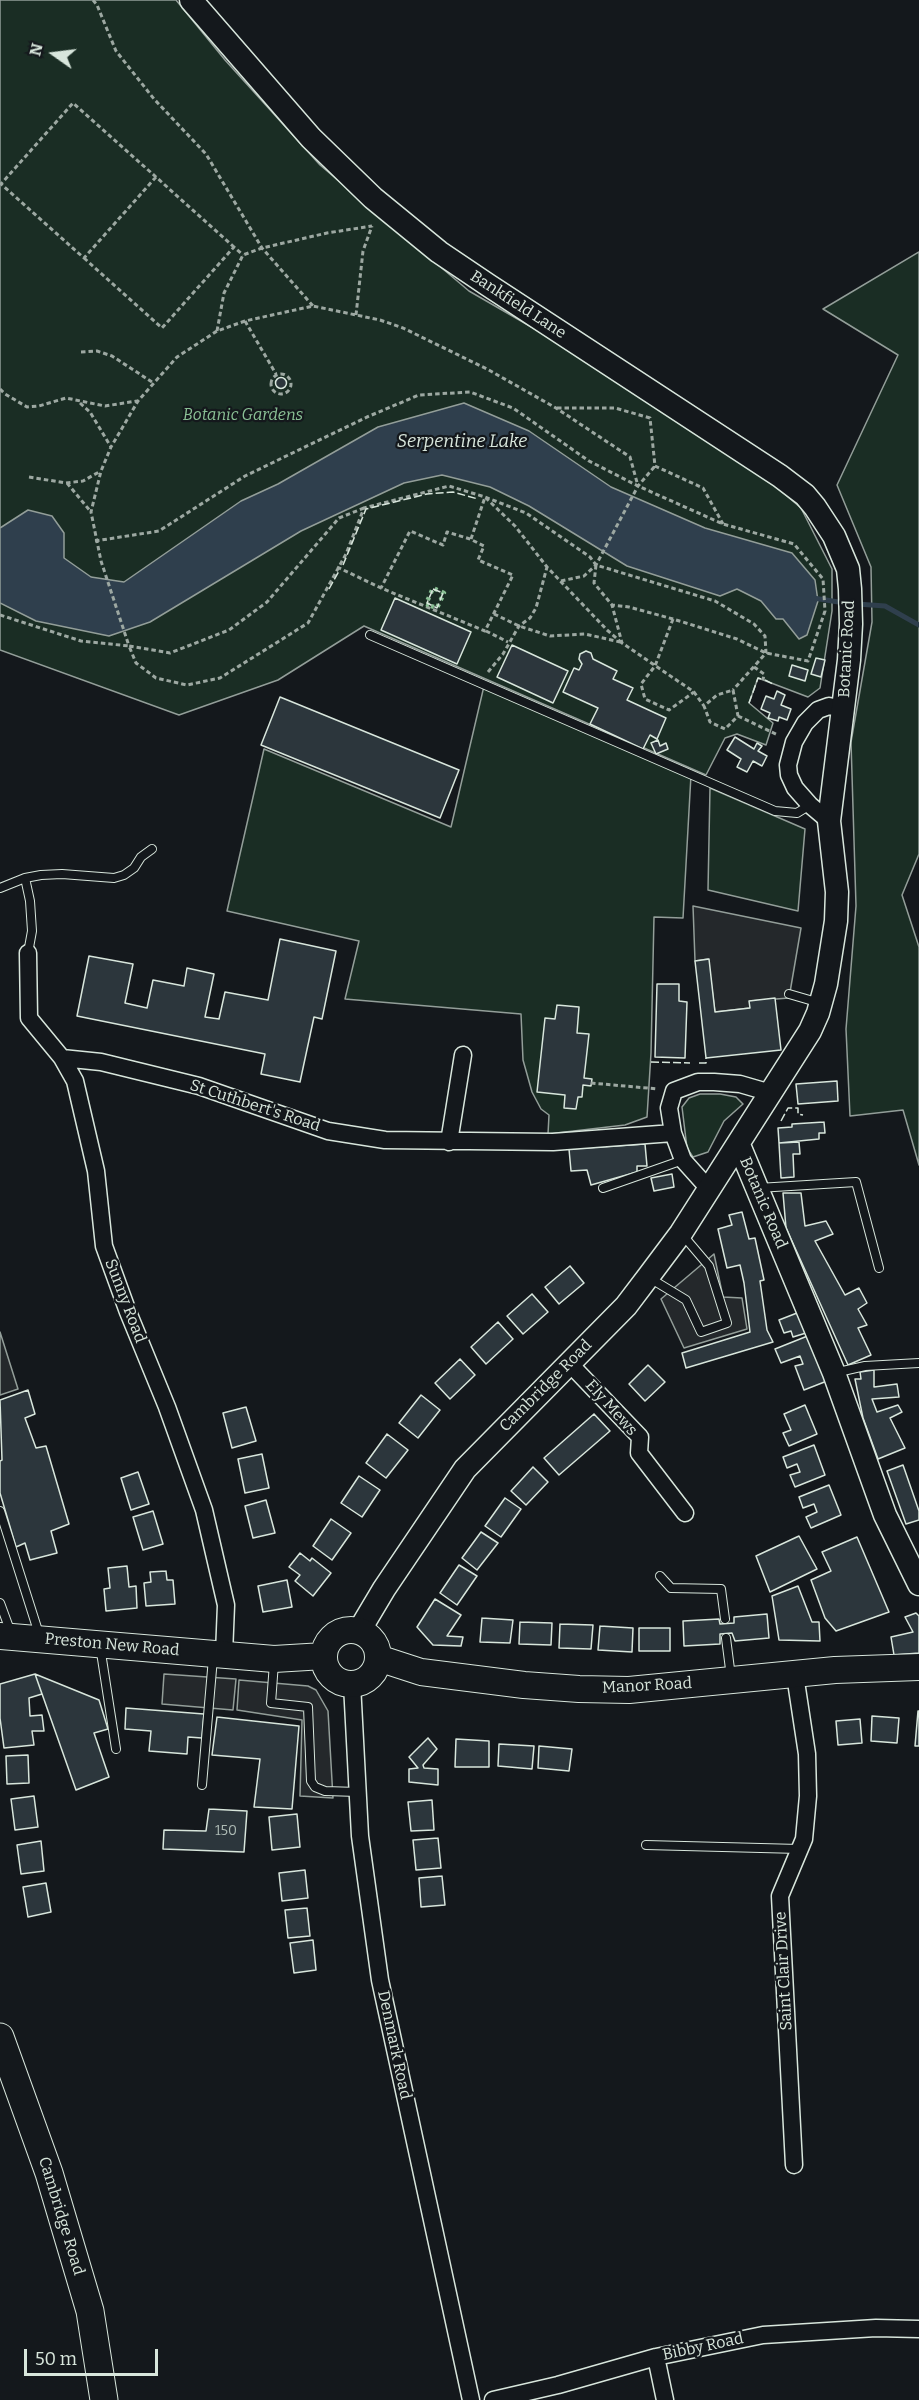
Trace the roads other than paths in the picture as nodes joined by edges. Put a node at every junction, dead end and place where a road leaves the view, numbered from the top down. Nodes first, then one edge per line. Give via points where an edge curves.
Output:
1 (191, 0) edge
2 (850, 589) joint
3 (370, 635) dead end
4 (843, 709) junction
5 (810, 805) junction
6 (829, 821) junction
7 (152, 849) dead end
8 (25, 878) junction
9 (0, 888) edge
10 (28, 953) joint
11 (789, 994) dead end
12 (821, 1004) junction
13 (463, 1055) dead end
14 (62, 1058) junction
15 (771, 1093) junction
16 (673, 1133) junction
17 (449, 1142) junction
18 (739, 1145) junction
19 (683, 1160) junction
20 (603, 1188) dead end
21 (757, 1188) junction
22 (709, 1189) junction
23 (681, 1233) junction
24 (879, 1268) dead end
25 (648, 1277) junction
26 (919, 1362) edge
27 (570, 1364) junction
28 (834, 1373) junction
29 (0, 1511) edge
30 (685, 1513) dead end
31 (660, 1576) dead end
32 (919, 1584) edge
33 (0, 1603) edge
34 (725, 1619) dead end
35 (359, 1631) junction
36 (6, 1636) edge
37 (40, 1638) junction
38 (726, 1638) dead end
39 (99, 1643) junction
40 (219, 1654) junction
41 (324, 1656) junction
42 (378, 1658) junction
43 (274, 1659) junction
44 (919, 1666) edge
45 (795, 1675) junction
46 (731, 1681) junction
47 (352, 1684) junction
48 (116, 1749) dead end
49 (202, 1785) dead end
50 (358, 1792) junction
51 (645, 1845) dead end
52 (800, 1849) junction
53 (0, 2037) edge
54 (794, 2165) dead end
55 (919, 2329) edge
56 (656, 2357) junction
57 (104, 2400) edge
58 (471, 2400) edge
59 (493, 2400) edge
60 (665, 2400) edge

1 - 2 main road, Bankfield Lane via 311,138 412,231 805,495 838,546 848,569
2 - 4 main road, Botanic Road via 851,624
3 - 5 lane via 775,811 797,813
4 - 5 street, Botanic Road via 829,706 818,710 794,742 789,775
4 - 6 main road, Botanic Road
5 - 6 street, Botanic Road
6 - 12 main road, Botanic Road via 837,892 836,921
7 - 8 lane via 134,868 114,878 62,874
8 - 9 lane
8 - 10 lane via 32,931
10 - 14 street, Sunny Road via 29,1018
11 - 12 lane
12 - 15 main road, Botanic Road via 810,1031
13 - 17 street
14 - 17 street, St Cuthbert's Road via 101,1062 199,1086 328,1131 385,1140
14 - 40 street, Sunny Road via 75,1081 96,1171 104,1246 204,1510 226,1605
15 - 16 street via 714,1082 698,1082 674,1091 669,1108
15 - 18 main road, Botanic Road
16 - 17 street, St Cuthbert's Road via 553,1142
16 - 19 street
18 - 21 main road, Botanic Road
18 - 22 main road, Cambridge Road
19 - 20 lane
19 - 22 street
21 - 24 lane via 856,1182
21 - 28 main road, Botanic Road
22 - 23 main road, Cambridge Road
23 - 25 main road, Cambridge Road
23 - 25 lane via 709,1266 727,1323 701,1332 686,1300
25 - 27 main road, Cambridge Road
26 - 28 lane
27 - 30 street, Ely Mews via 640,1437 639,1453
27 - 35 main road, Cambridge Road via 465,1469
28 - 32 main road, Botanic Road via 885,1515
29 - 37 lane
31 - 34 lane via 671,1588 721,1589
33 - 36 lane
35 - 41 main road via 335,1635
35 - 42 main road via 373,1641
36 - 37 main road, Preston New Road
37 - 39 main road, Preston New Road
38 - 46 lane
39 - 40 main road, Preston New Road
39 - 48 lane
40 - 43 main road
40 - 49 lane
41 - 43 main road
41 - 47 main road via 325,1665 336,1679
42 - 46 main road, Manor Road via 421,1672 579,1689 629,1690
42 - 47 main road via 367,1679
43 - 50 lane via 271,1703 308,1707 310,1781 325,1791
44 - 45 main road, Manor Road
45 - 46 main road, Manor Road
45 - 52 street, Saint Clair Drive via 807,1754 808,1796
47 - 50 street, Denmark Road
50 - 58 street, Denmark Road via 360,1836 380,1980
51 - 52 lane
52 - 54 street, Saint Clair Drive via 780,1896
53 - 57 highway, Cambridge Road via 49,2173 90,2311
55 - 56 street, Bibby Road via 762,2335
56 - 59 street, Bibby Road
56 - 60 street

